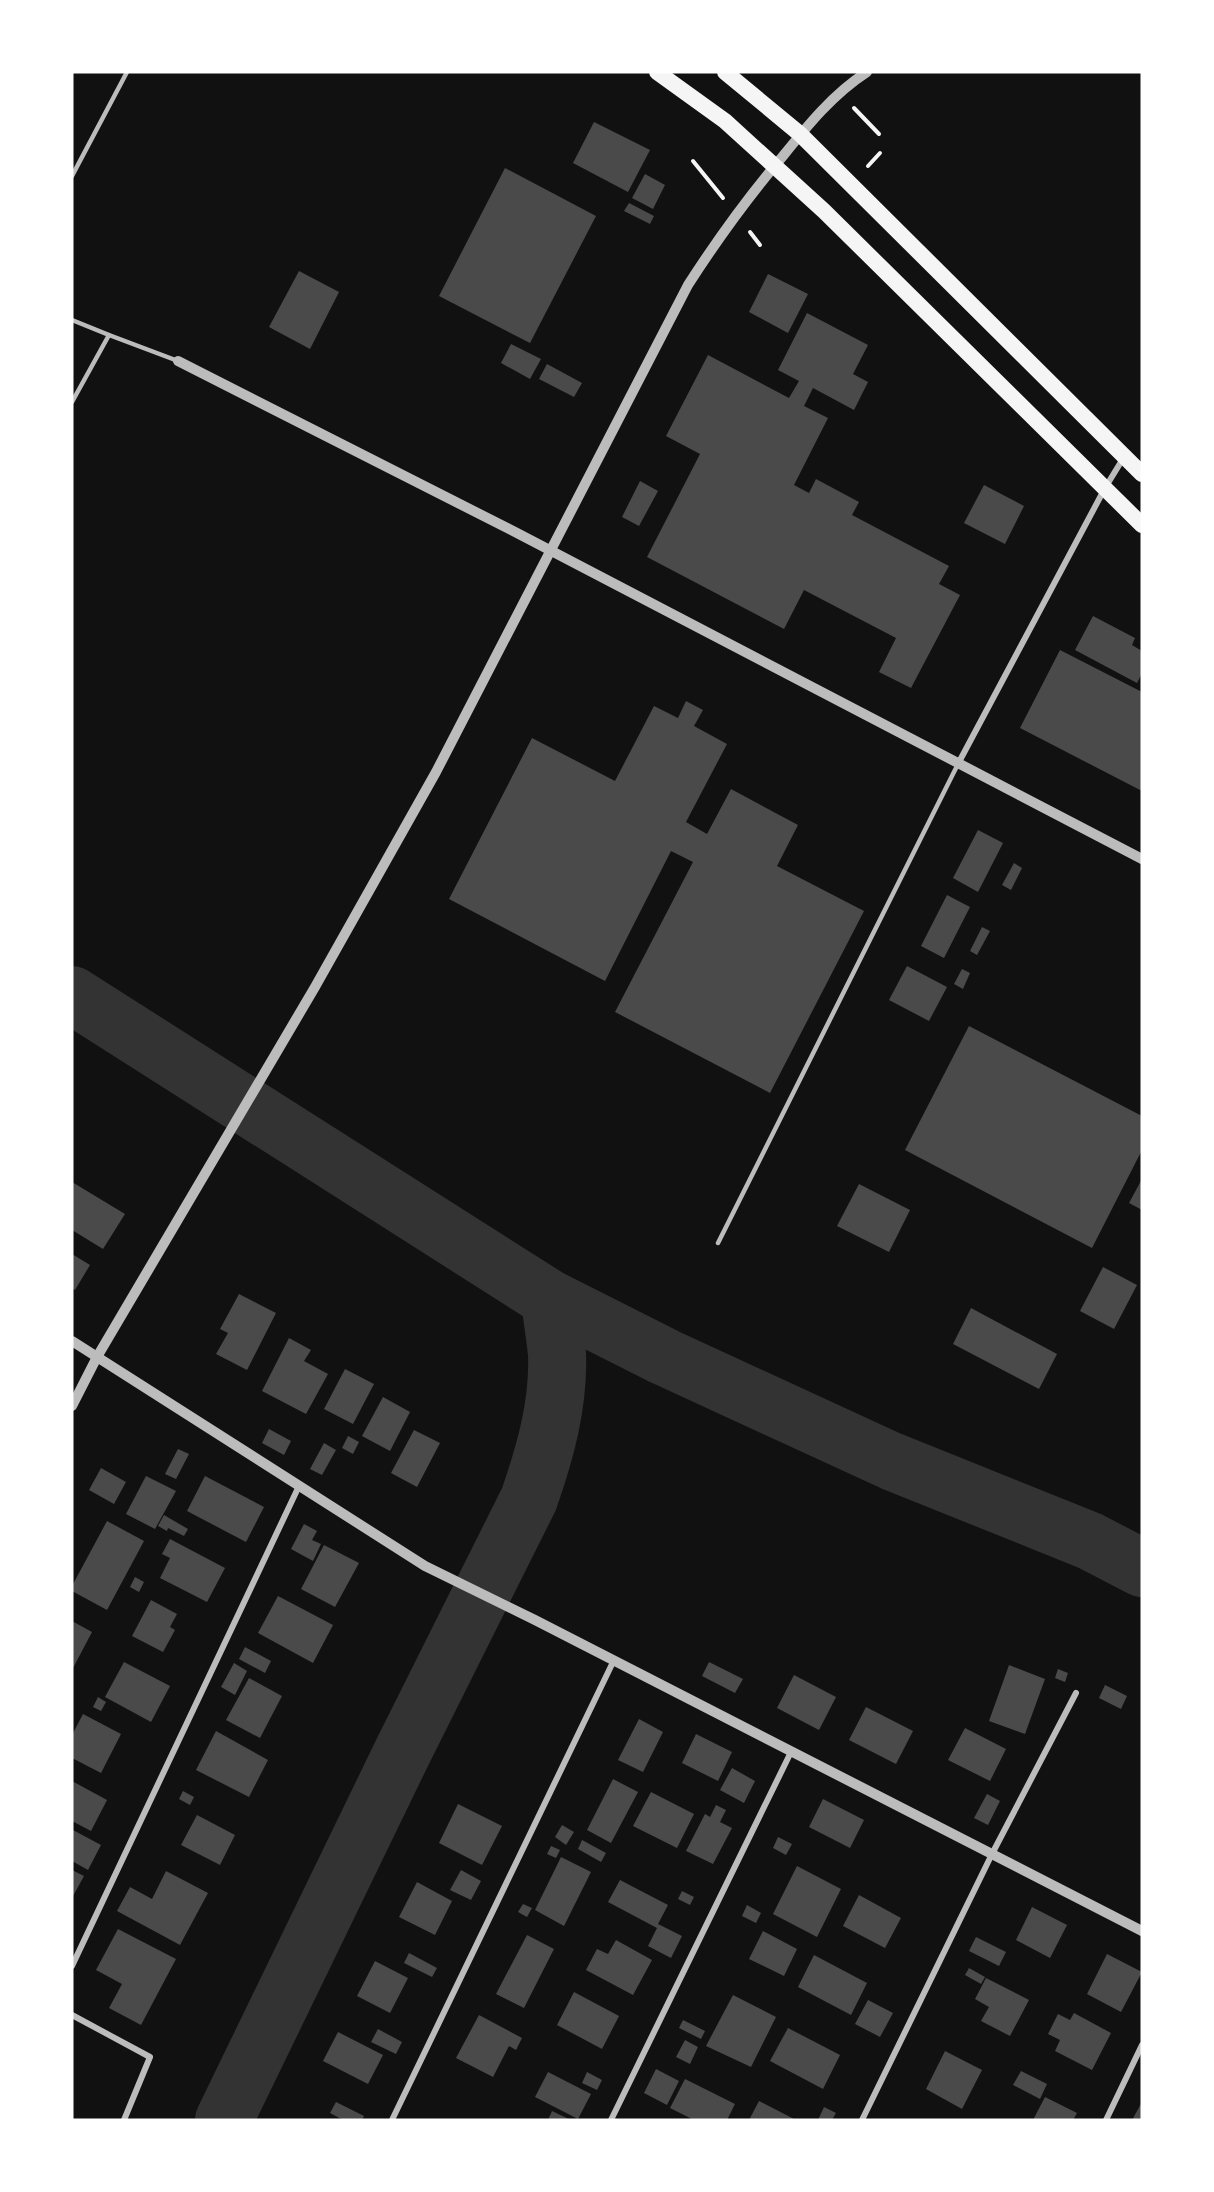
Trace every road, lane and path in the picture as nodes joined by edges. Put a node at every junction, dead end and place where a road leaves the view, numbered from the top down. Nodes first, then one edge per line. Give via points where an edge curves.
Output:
1 (127, 72) edge
2 (657, 72) edge
3 (725, 72) edge
4 (867, 72) edge
5 (800, 134) junction
6 (774, 166) junction
7 (72, 176) edge
8 (72, 320) edge
9 (110, 335) junction
10 (178, 362) joint
11 (72, 402) edge
12 (1124, 456) junction
13 (1142, 474) edge
14 (1105, 488) junction
15 (1142, 525) edge
16 (550, 550) junction
17 (958, 764) junction
18 (1142, 859) edge
19 (718, 1243) dead end
20 (72, 1341) edge
21 (97, 1357) junction
22 (72, 1406) edge
23 (299, 1486) junction
24 (614, 1660) junction
25 (1076, 1693) dead end
26 (791, 1752) junction
27 (992, 1854) junction
28 (1142, 1931) edge
29 (72, 1966) edge
30 (72, 2015) edge
31 (1142, 2046) edge
32 (124, 2120) edge
33 (392, 2120) edge
34 (611, 2120) edge
35 (862, 2120) edge
36 (1106, 2120) edge

1 - 7 lane
2 - 6 highway via 725,121
3 - 5 highway
4 - 5 street via 839,92
5 - 6 street
5 - 12 highway
6 - 14 highway
6 - 16 street via 735,214 688,285
8 - 9 lane
9 - 10 lane
9 - 11 lane
10 - 16 street
12 - 13 highway
12 - 14 street
14 - 15 highway
14 - 17 street
16 - 17 street
16 - 21 street via 436,772 315,987
17 - 18 street
17 - 19 lane
20 - 21 street
21 - 22 street
21 - 23 street
23 - 24 street via 425,1566
23 - 29 street
24 - 26 street
24 - 33 street
25 - 27 street
26 - 27 street
26 - 34 street
27 - 28 street
27 - 35 street
30 - 32 street via 150,2057
31 - 36 street

